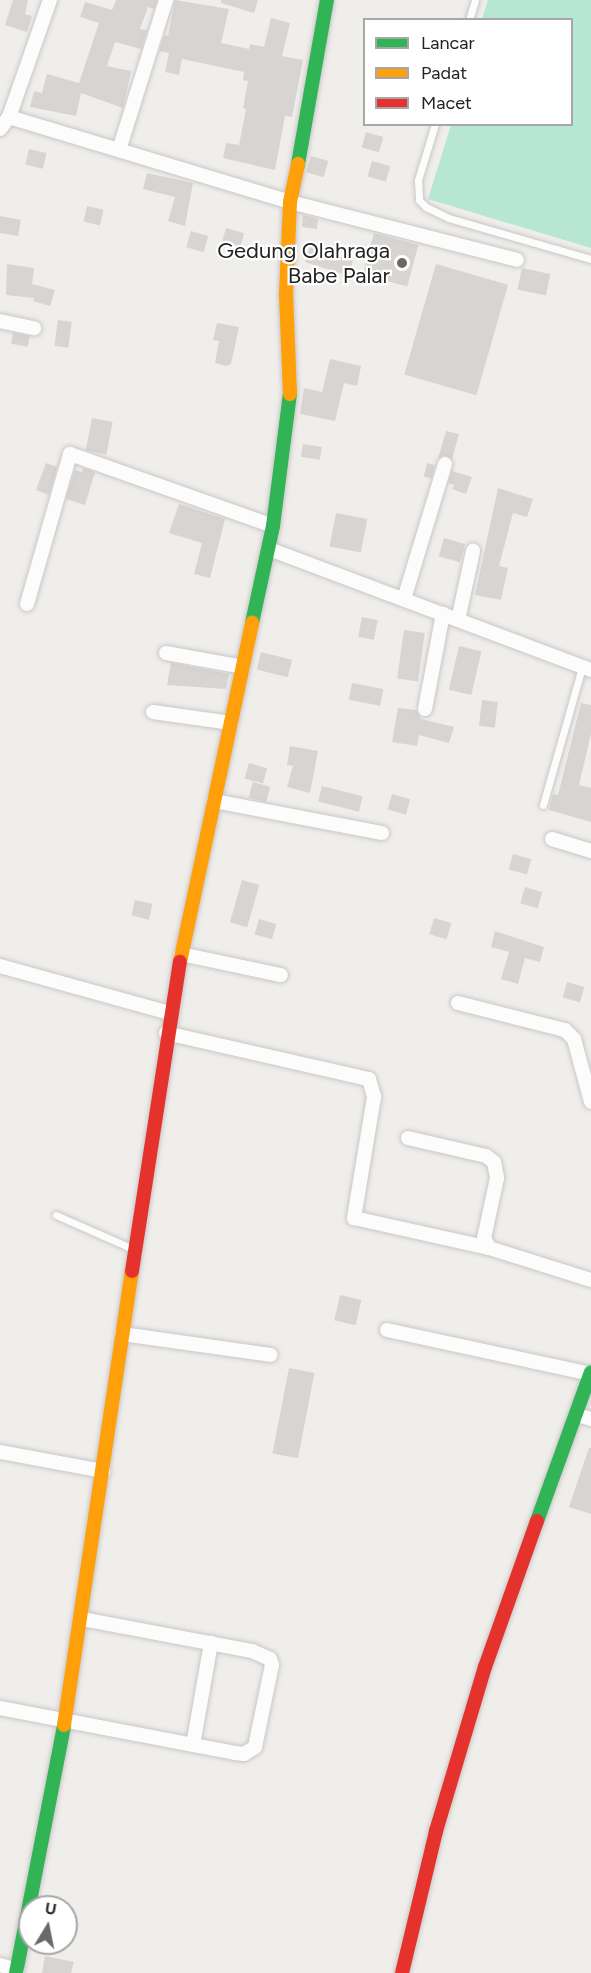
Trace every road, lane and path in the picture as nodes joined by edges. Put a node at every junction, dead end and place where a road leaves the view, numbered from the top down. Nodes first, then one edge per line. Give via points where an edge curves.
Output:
1 (50, 0) edge
2 (166, 0) edge
3 (327, 0) edge
4 (475, 0) edge
5 (469, 18) edge
6 (9, 117) junction
7 (434, 126) edge
8 (0, 129) edge
9 (119, 150) junction
10 (290, 202) junction
11 (591, 259) edge
12 (517, 260) dead end
13 (0, 321) edge
14 (34, 328) dead end
15 (446, 464) dead end
16 (273, 526) junction
17 (269, 549) junction
18 (472, 551) dead end
19 (404, 599) junction
20 (27, 604) dead end
21 (444, 614) junction
22 (458, 620) junction
23 (166, 653) dead end
24 (243, 667) junction
25 (586, 669) edge
26 (425, 709) dead end
27 (153, 711) dead end
28 (231, 723) junction
29 (214, 801) junction
30 (543, 805) dead end
31 (382, 833) dead end
32 (552, 839) dead end
33 (591, 851) edge
34 (181, 954) junction
35 (0, 966) edge
36 (282, 975) dead end
37 (458, 1003) dead end
38 (169, 1013) junction
39 (166, 1033) junction
40 (591, 1102) edge
41 (408, 1138) dead end
42 (56, 1215) dead end
43 (489, 1248) junction
44 (133, 1249) junction
45 (591, 1281) edge
46 (387, 1330) dead end
47 (122, 1335) junction
48 (271, 1354) dead end
49 (591, 1373) edge
50 (584, 1417) edge
51 (0, 1452) edge
52 (103, 1471) junction
53 (82, 1619) junction
54 (211, 1643) junction
55 (0, 1708) edge
56 (66, 1721) junction
57 (193, 1745) junction
58 (0, 1965) edge
59 (17, 1971) edge
60 (402, 1973) edge

1 - 6 street
2 - 9 street
3 - 10 street
4 - 5 lane
6 - 8 street
6 - 9 street
7 - 11 lane via 417,191 426,207 449,218
9 - 10 street
10 - 12 street
10 - 16 street via 286,294 291,386
13 - 14 street
15 - 19 street
16 - 17 street
16 - 20 street via 70,454
17 - 19 street
17 - 24 street
18 - 22 street
19 - 21 street
21 - 22 street
21 - 26 street
22 - 25 street
23 - 24 street
24 - 28 street
25 - 30 lane
27 - 28 street
28 - 29 street
29 - 31 street
29 - 34 street
32 - 33 street
34 - 36 street
34 - 38 street
35 - 38 street
37 - 40 street via 565,1030 574,1040
38 - 39 street
39 - 43 street via 369,1079 374,1097 354,1218
39 - 44 street
41 - 43 street via 478,1154 494,1162 497,1178 484,1238
42 - 44 lane
43 - 45 street
44 - 47 street
46 - 49 street
47 - 48 street
47 - 52 street
49 - 50 street
50 - 60 street via 485,1667 436,1831
51 - 52 street
52 - 53 street
53 - 54 street
53 - 56 street
54 - 57 street
54 - 57 street via 264,1655 272,1665 255,1747 244,1754
55 - 56 street
56 - 57 street
56 - 59 street
58 - 59 street

